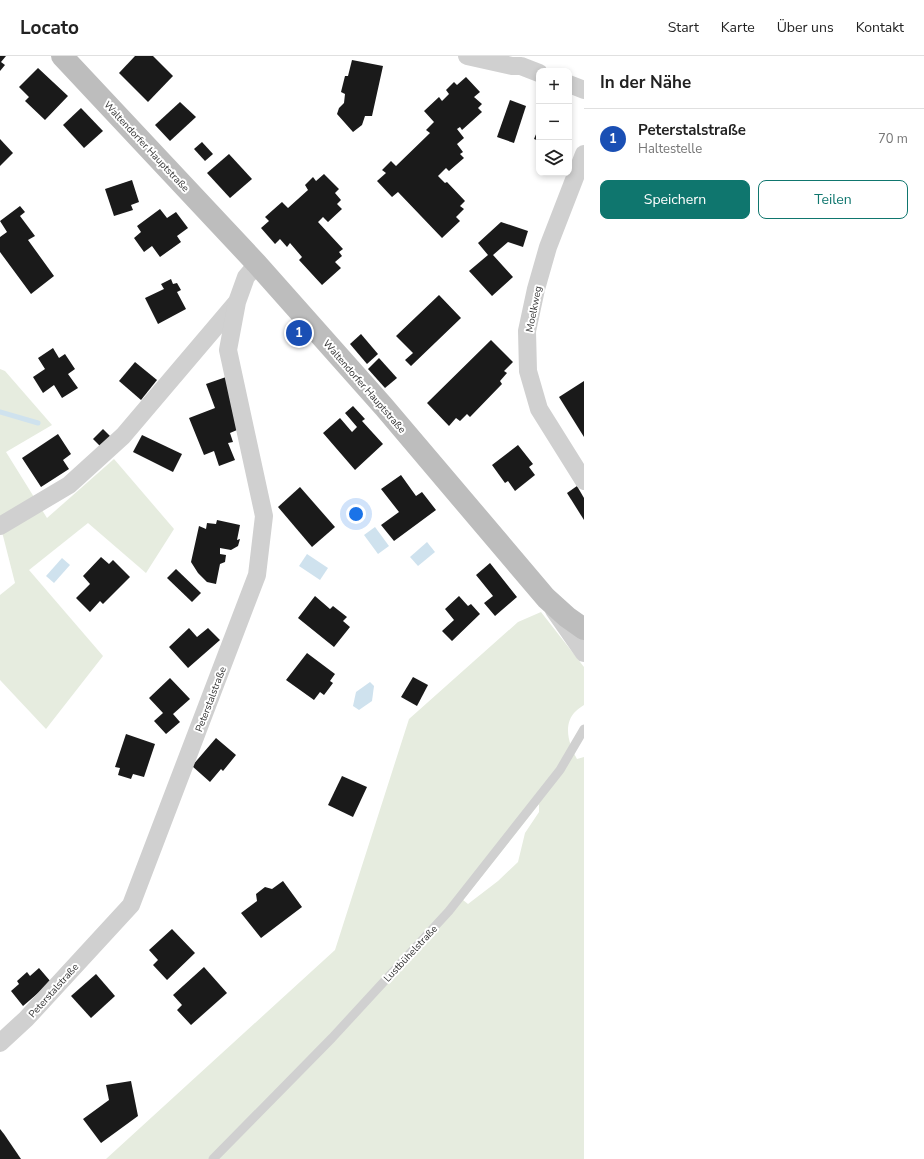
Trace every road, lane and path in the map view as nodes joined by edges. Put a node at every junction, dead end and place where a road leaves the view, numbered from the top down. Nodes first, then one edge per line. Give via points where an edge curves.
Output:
1 (62, 56) edge
2 (467, 56) edge
3 (536, 72) edge
4 (572, 85) edge
5 (584, 90) edge
6 (584, 154) edge
7 (257, 264) junction
8 (237, 302) junction
9 (584, 481) edge
10 (0, 526) edge
11 (546, 598) junction
12 (584, 629) edge
13 (584, 653) edge
14 (584, 729) edge
15 (0, 1043) edge
16 (213, 1159) edge

1 - 7 main road, Waltendorfer Hauptstraße
2 - 3 street via 521,66
4 - 5 street
6 - 9 street, Moelkweg via 548,247 527,331 528,371 539,409
7 - 8 street, Peterstalstraße via 246,277
7 - 11 main road, Waltendorfer Hauptstraße
8 - 10 street, Peterstalstraße via 123,436 69,485
8 - 15 street, Peterstalstraße via 228,350 264,516 257,575 131,904 26,1019
11 - 12 main road, Waltendorfer Hauptstraße via 566,617
11 - 13 street
14 - 16 lane, Lustbühelstraße via 560,770 449,911 332,1038

